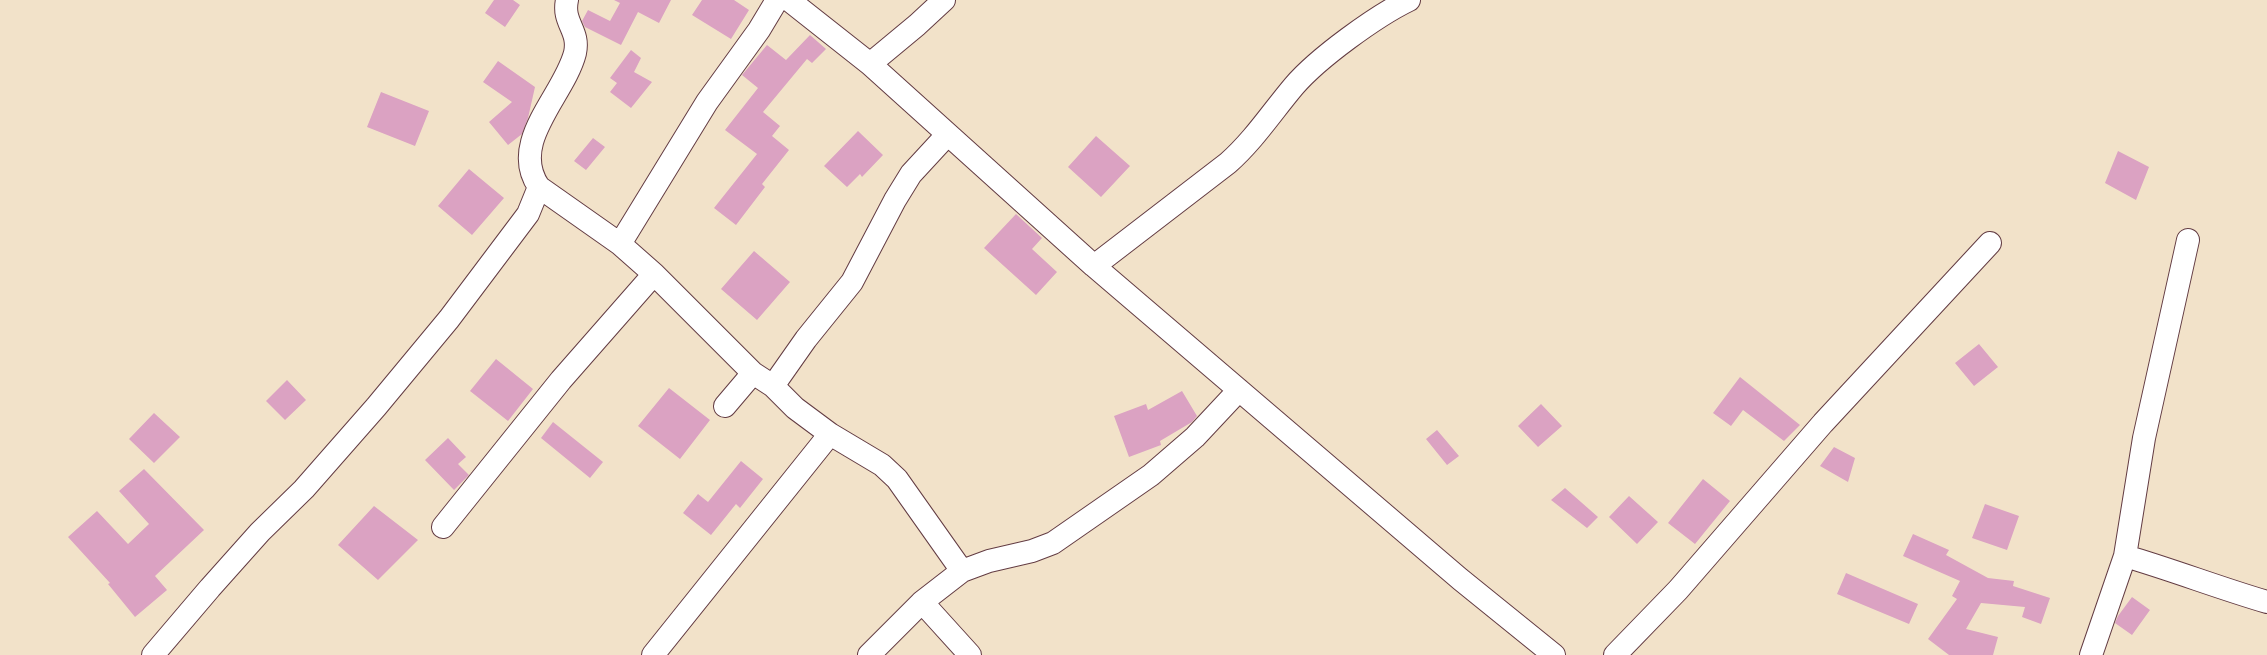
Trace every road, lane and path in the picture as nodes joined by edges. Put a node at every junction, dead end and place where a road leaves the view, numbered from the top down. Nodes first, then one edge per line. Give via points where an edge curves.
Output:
1 (567, 0) edge
2 (777, 0) edge
3 (788, 0) edge
4 (944, 0) edge
5 (1394, 3) edge
6 (870, 64) junction
7 (947, 134) junction
8 (539, 188) junction
9 (2188, 240) dead end
10 (1990, 243) dead end
11 (620, 244) junction
12 (1094, 266) junction
13 (654, 274) junction
14 (753, 373) junction
15 (773, 386) junction
16 (1239, 390) junction
17 (725, 406) dead end
18 (830, 434) junction
19 (443, 527) dead end
20 (2125, 556) junction
21 (962, 571) junction
22 (922, 602) junction
23 (2267, 602) edge
24 (153, 655) edge
25 (653, 655) edge
26 (869, 655) edge
27 (970, 655) edge
28 (1554, 655) edge
29 (1615, 655) edge
30 (2091, 655) edge

1 - 8 street via 564,12 574,32 575,51 571,66 536,132 530,150 529,164 532,177
2 - 11 street via 759,30 707,102
3 - 6 street
4 - 6 street via 917,26
5 - 12 street via 1320,61 1295,85 1247,146 1228,163
6 - 7 street
7 - 12 street
7 - 15 street via 911,174 852,282 806,339
8 - 11 street
8 - 24 street via 528,214 448,319 376,407 304,489 260,532 215,582
9 - 20 street via 2144,438
10 - 29 street via 1823,423 1678,590
11 - 13 street
12 - 16 street
13 - 14 street
13 - 19 street via 561,380
14 - 15 street
14 - 17 street
15 - 18 street via 795,408
16 - 21 street via 1195,437 1151,475 1053,542 1032,551 989,561
16 - 28 street via 1460,579
18 - 21 street via 882,465 897,479
18 - 25 street
20 - 23 street
20 - 30 street
21 - 22 street
22 - 26 street
22 - 27 street

